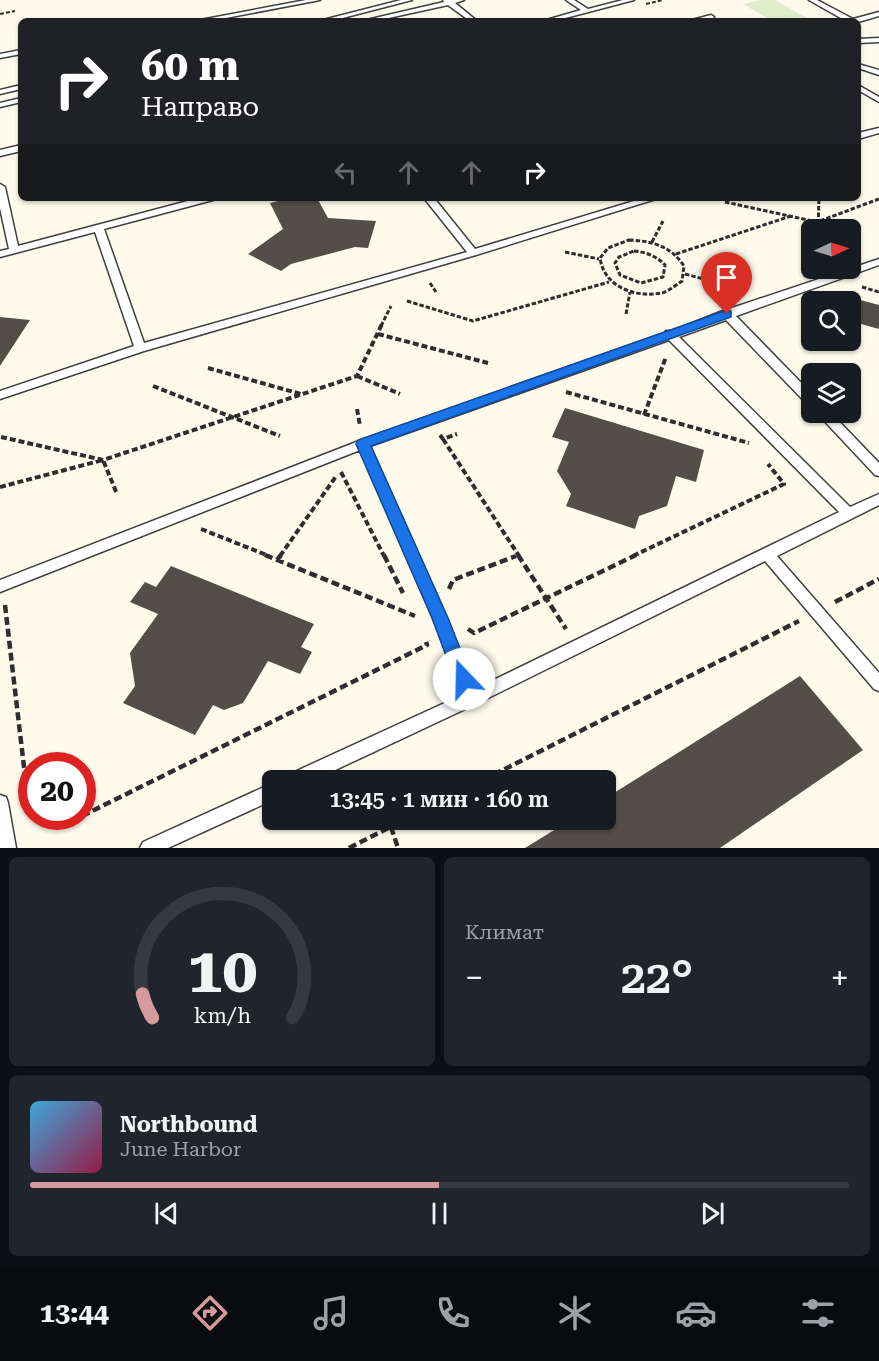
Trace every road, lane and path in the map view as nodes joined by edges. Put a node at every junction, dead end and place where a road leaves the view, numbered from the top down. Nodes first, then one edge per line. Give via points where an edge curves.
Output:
1 (317, 0) edge
2 (409, 0) edge
3 (460, 0) edge
4 (569, 0) edge
5 (631, 0) edge
6 (812, 0) edge
7 (448, 1) edge
8 (15, 11) dead end
9 (587, 11) junction
10 (0, 14) edge
11 (879, 14) edge
12 (711, 17) dead end
13 (215, 18) edge
14 (334, 18) edge
15 (377, 18) edge
16 (470, 18) edge
17 (558, 18) edge
18 (706, 18) edge
19 (845, 18) edge
20 (861, 19) edge
21 (861, 40) edge
22 (879, 40) edge
23 (18, 53) edge
24 (0, 56) edge
25 (861, 67) edge
26 (879, 73) edge
27 (18, 88) edge
28 (861, 89) edge
29 (0, 92) edge
30 (879, 100) edge
31 (18, 101) edge
32 (0, 105) edge
33 (879, 130) edge
34 (861, 135) edge
35 (18, 149) edge
36 (0, 153) edge
37 (0, 187) edge
38 (879, 199) edge
39 (198, 201) edge
40 (431, 201) edge
41 (644, 201) edge
42 (819, 201) edge
43 (725, 202) dead end
44 (792, 216) junction
45 (804, 219) edge
46 (817, 219) edge
47 (825, 219) edge
48 (663, 221) dead end
49 (98, 227) junction
50 (652, 242) junction
51 (14, 250) junction
52 (565, 252) dead end
53 (473, 253) junction
54 (625, 253) joint
55 (0, 254) edge
56 (675, 254) junction
57 (599, 259) junction
58 (879, 262) edge
59 (685, 274) junction
60 (609, 282) junction
61 (715, 282) dead end
62 (630, 292) junction
63 (407, 301) dead end
64 (391, 306) dead end
65 (626, 314) dead end
66 (727, 314) junction
67 (378, 333) junction
68 (670, 334) junction
69 (140, 348) junction
70 (656, 358) dead end
71 (488, 363) dead end
72 (208, 368) dead end
73 (357, 376) junction
74 (153, 386) dead end
75 (575, 388) dead end
76 (801, 391) edge
77 (400, 394) dead end
78 (0, 395) edge
79 (302, 395) junction
80 (644, 415) junction
81 (235, 417) junction
82 (428, 421) junction
83 (833, 423) edge
84 (465, 430) dead end
85 (280, 436) dead end
86 (1, 437) edge
87 (443, 439) junction
88 (363, 444) junction
89 (755, 447) dead end
90 (762, 457) dead end
91 (103, 460) junction
92 (340, 470) junction
93 (879, 471) edge
94 (332, 474) dead end
95 (0, 487) edge
96 (117, 494) dead end
97 (879, 499) edge
98 (849, 514) junction
99 (207, 524) dead end
100 (767, 554) junction
101 (516, 556) junction
102 (277, 560) junction
103 (879, 579) edge
104 (0, 586) edge
105 (405, 595) dead end
106 (446, 595) dead end
107 (15, 599) dead end
108 (544, 600) junction
109 (410, 606) dead end
110 (818, 611) junction
111 (416, 616) junction
112 (460, 625) dead end
113 (419, 626) dead end
114 (423, 635) dead end
115 (579, 646) junction
116 (879, 684) edge
117 (471, 699) junction
118 (22, 752) edge
119 (318, 770) edge
120 (503, 770) edge
121 (262, 796) edge
122 (0, 803) edge
123 (96, 809) edge
124 (383, 830) edge
125 (392, 830) edge
126 (7, 848) edge
127 (149, 848) edge
128 (349, 848) edge
129 (398, 848) edge

1 - 13 lane
2 - 14 lane
3 - 7 lane
4 - 9 lane
5 - 9 lane
6 - 19 lane
7 - 15 lane
7 - 16 lane
8 - 10 path
9 - 17 lane
11 - 20 lane
12 - 18 lane
21 - 22 lane
23 - 24 lane
25 - 26 lane
27 - 29 lane
28 - 30 lane
31 - 32 lane
33 - 34 lane
35 - 36 lane
37 - 51 lane
38 - 47 path
39 - 49 lane
40 - 53 lane
41 - 53 lane
42 - 46 path
43 - 44 path
44 - 45 path
44 - 56 path
48 - 50 path
49 - 51 lane
49 - 69 lane
50 - 56 path
50 - 57 path via 618,242 602,252
51 - 55 lane
52 - 57 path
53 - 69 lane
54 - 54 path via 615,263 627,280 647,283 663,277 665,265 660,260 644,252
56 - 59 path
57 - 60 path via 599,267
58 - 66 lane
59 - 61 path
59 - 62 path via 667,292
60 - 62 path
60 - 63 path via 473,321
62 - 65 path
64 - 67 path
66 - 68 lane
66 - 76 lane
67 - 71 path
67 - 73 path
68 - 82 lane
68 - 98 lane
69 - 78 lane
70 - 80 path via 667,355
72 - 79 path
73 - 77 path
73 - 79 path
74 - 81 path
75 - 80 path via 565,392
79 - 81 path
80 - 89 path
81 - 85 path
81 - 91 path
82 - 87 path
82 - 88 lane
83 - 93 lane
84 - 87 path
86 - 91 path
87 - 101 path
88 - 104 lane
88 - 117 lane via 440,618
90 - 108 path via 784,484
91 - 95 path
91 - 96 path
92 - 94 path
92 - 102 path
92 - 105 path
97 - 98 lane
98 - 100 lane
99 - 102 path via 197,528
100 - 110 lane
100 - 115 lane
101 - 106 path via 453,580
101 - 108 path
102 - 111 path
103 - 110 path
107 - 118 path via 5,603
108 - 112 path via 474,633
108 - 115 path
109 - 111 path
110 - 116 lane
110 - 120 path
111 - 113 path
114 - 123 path via 427,645
115 - 117 lane
117 - 119 lane
121 - 127 lane
122 - 126 lane
124 - 128 path
125 - 129 path

